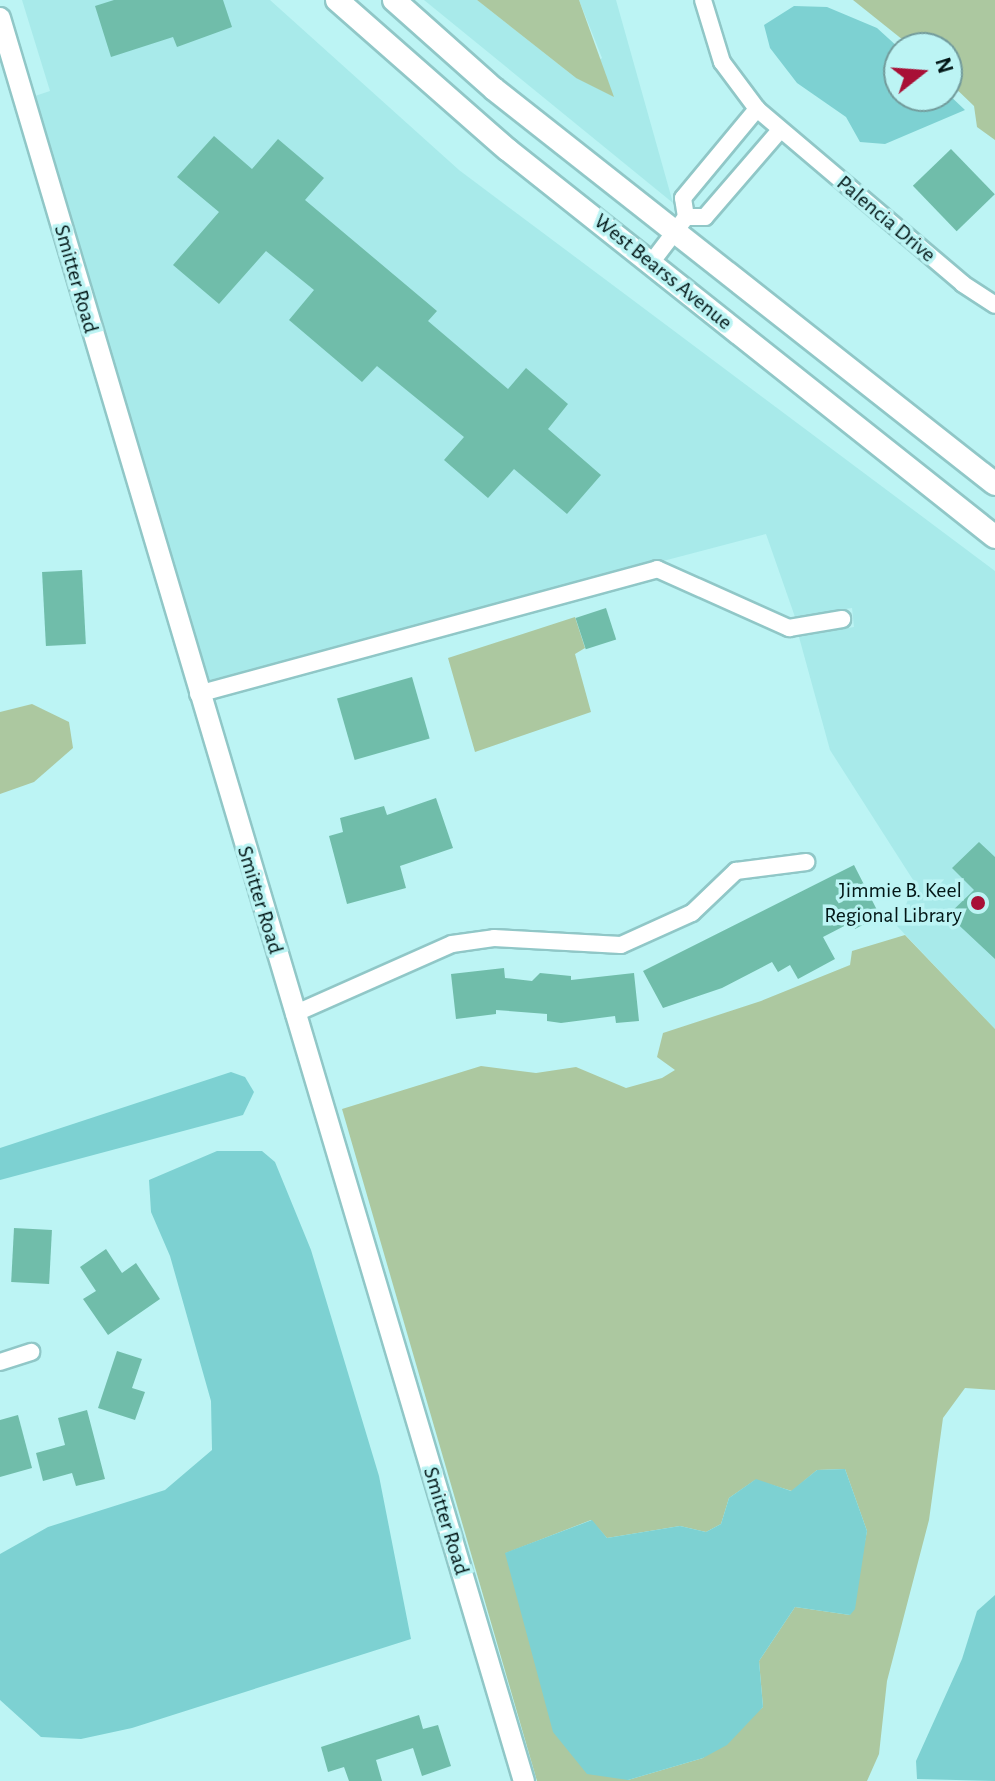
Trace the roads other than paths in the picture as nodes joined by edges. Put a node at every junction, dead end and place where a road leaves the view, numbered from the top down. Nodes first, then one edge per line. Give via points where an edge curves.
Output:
1 (337, 0) edge
2 (394, 0) edge
3 (703, 0) edge
4 (0, 18) edge
5 (757, 109) junction
6 (780, 130) junction
7 (680, 224) junction
8 (651, 263) junction
9 (995, 305) edge
10 (995, 484) edge
11 (995, 537) edge
12 (842, 619) dead end
13 (198, 694) junction
14 (806, 862) dead end
15 (294, 1014) junction
16 (31, 1352) dead end
17 (0, 1362) edge
18 (524, 1781) edge

1 - 8 main road, West Bearss Avenue via 466,115
2 - 7 main road, West Bearss Avenue via 494,89
3 - 5 street, Palencia Drive via 722,62
4 - 13 street, Smitter Road
5 - 6 street, Palencia Drive
5 - 7 street via 683,198
6 - 7 street via 705,217
6 - 9 street, Palencia Drive
7 - 8 street
7 - 10 main road, West Bearss Avenue
8 - 11 main road, West Bearss Avenue
12 - 13 street via 789,628 657,569
13 - 15 street, Smitter Road
14 - 15 street via 736,871 692,913 621,945 494,938 452,944
15 - 18 street, Smitter Road
16 - 17 street

